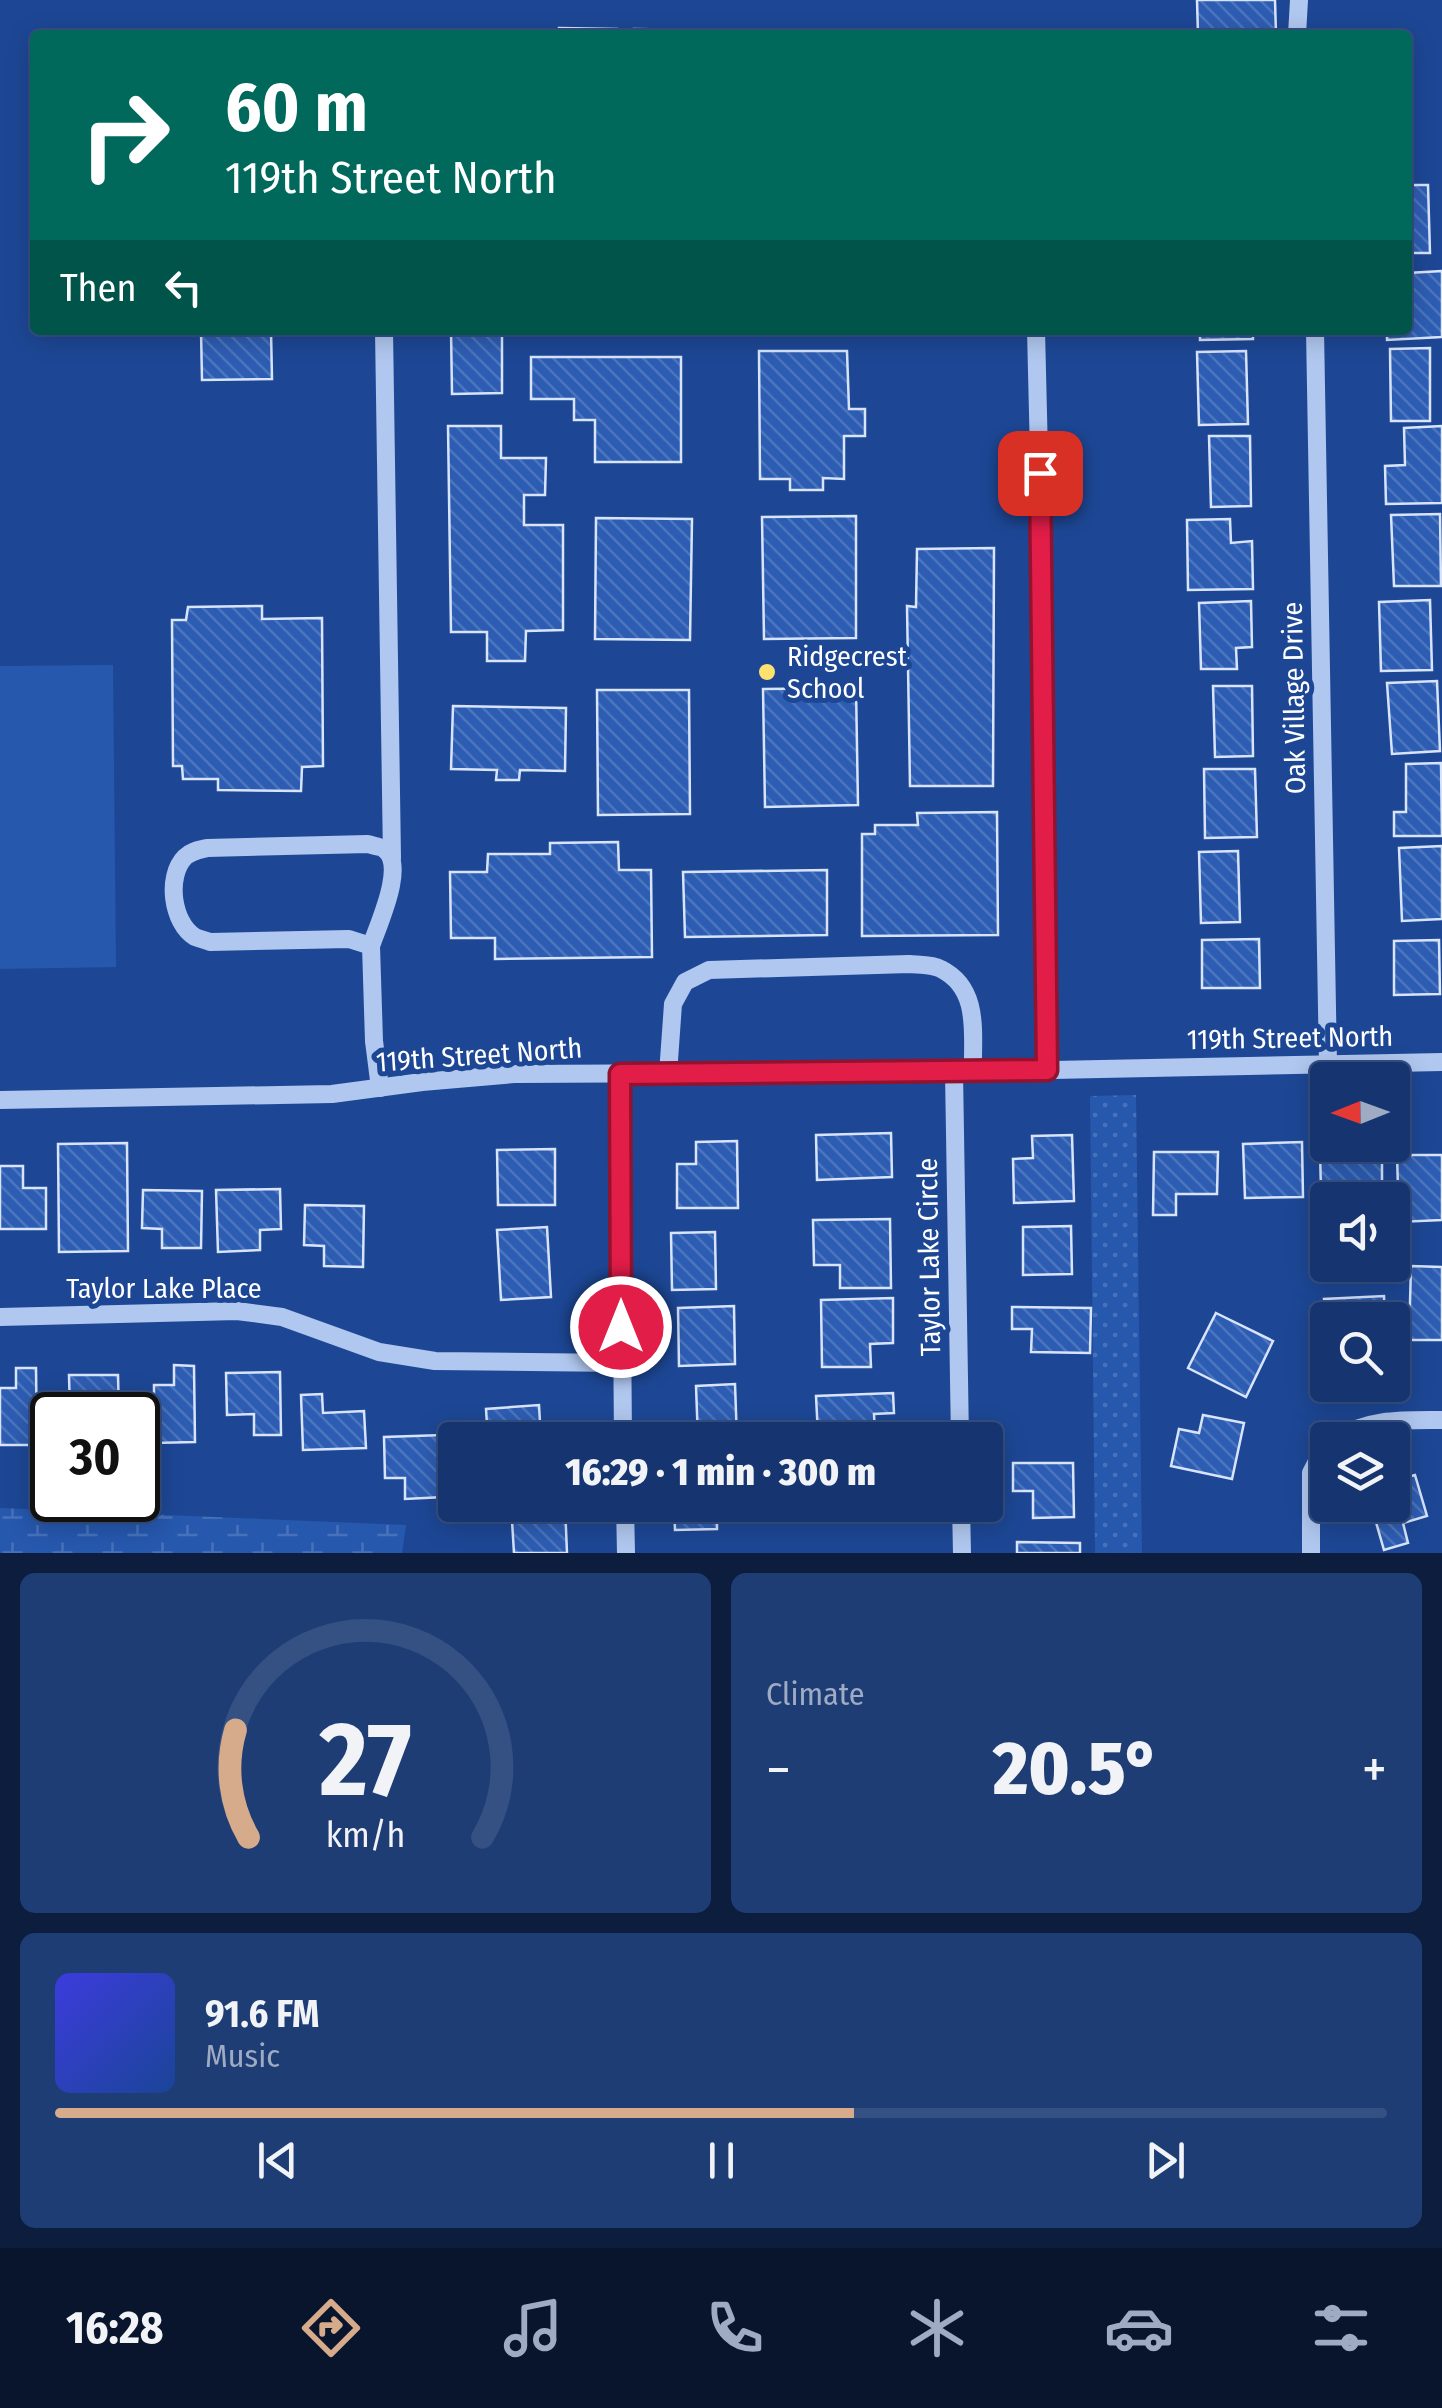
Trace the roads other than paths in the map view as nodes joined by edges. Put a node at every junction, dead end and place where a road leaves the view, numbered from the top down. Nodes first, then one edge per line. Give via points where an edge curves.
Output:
1 (1299, 0) edge
2 (1297, 30) edge
3 (384, 335) edge
4 (1036, 335) edge
5 (1316, 335) edge
6 (392, 858) junction
7 (371, 946) junction
8 (1328, 1062) edge
9 (1442, 1062) edge
10 (1410, 1063) edge
11 (1310, 1064) edge
12 (1047, 1070) junction
13 (963, 1072) junction
14 (620, 1074) junction
15 (668, 1074) junction
16 (380, 1088) junction
17 (0, 1100) edge
18 (0, 1317) edge
19 (621, 1363) junction
20 (1442, 1420) edge
21 (623, 1422) edge
22 (960, 1422) edge
23 (1383, 1422) edge
24 (625, 1522) edge
25 (961, 1522) edge
26 (1312, 1522) edge
27 (626, 1553) edge
28 (962, 1553) edge
29 (1312, 1553) edge

1 - 2 street
3 - 6 street
4 - 12 street
5 - 8 street, Oak Village Drive
6 - 7 street via 394,874
6 - 7 street via 368,844 207,848 182,860 174,878 180,920 210,942 349,940
7 - 16 street
9 - 10 street, 119th Street North
11 - 12 street, 119th Street North
12 - 13 street, 119th Street North
13 - 15 street, 119th Street North
13 - 15 street, Taylor Lake Circle via 972,1011 962,984 938,967 909,964 709,970 685,982 672,1004
13 - 22 street, Taylor Lake Circle
14 - 15 street, 119th Street North
14 - 16 street, 119th Street North via 514,1074
14 - 19 street
16 - 17 street, 119th Street North
18 - 19 street, Taylor Lake Place via 237,1312 282,1317 379,1352 436,1361
19 - 21 street
20 - 23 street
24 - 27 street
25 - 28 street
26 - 29 street

